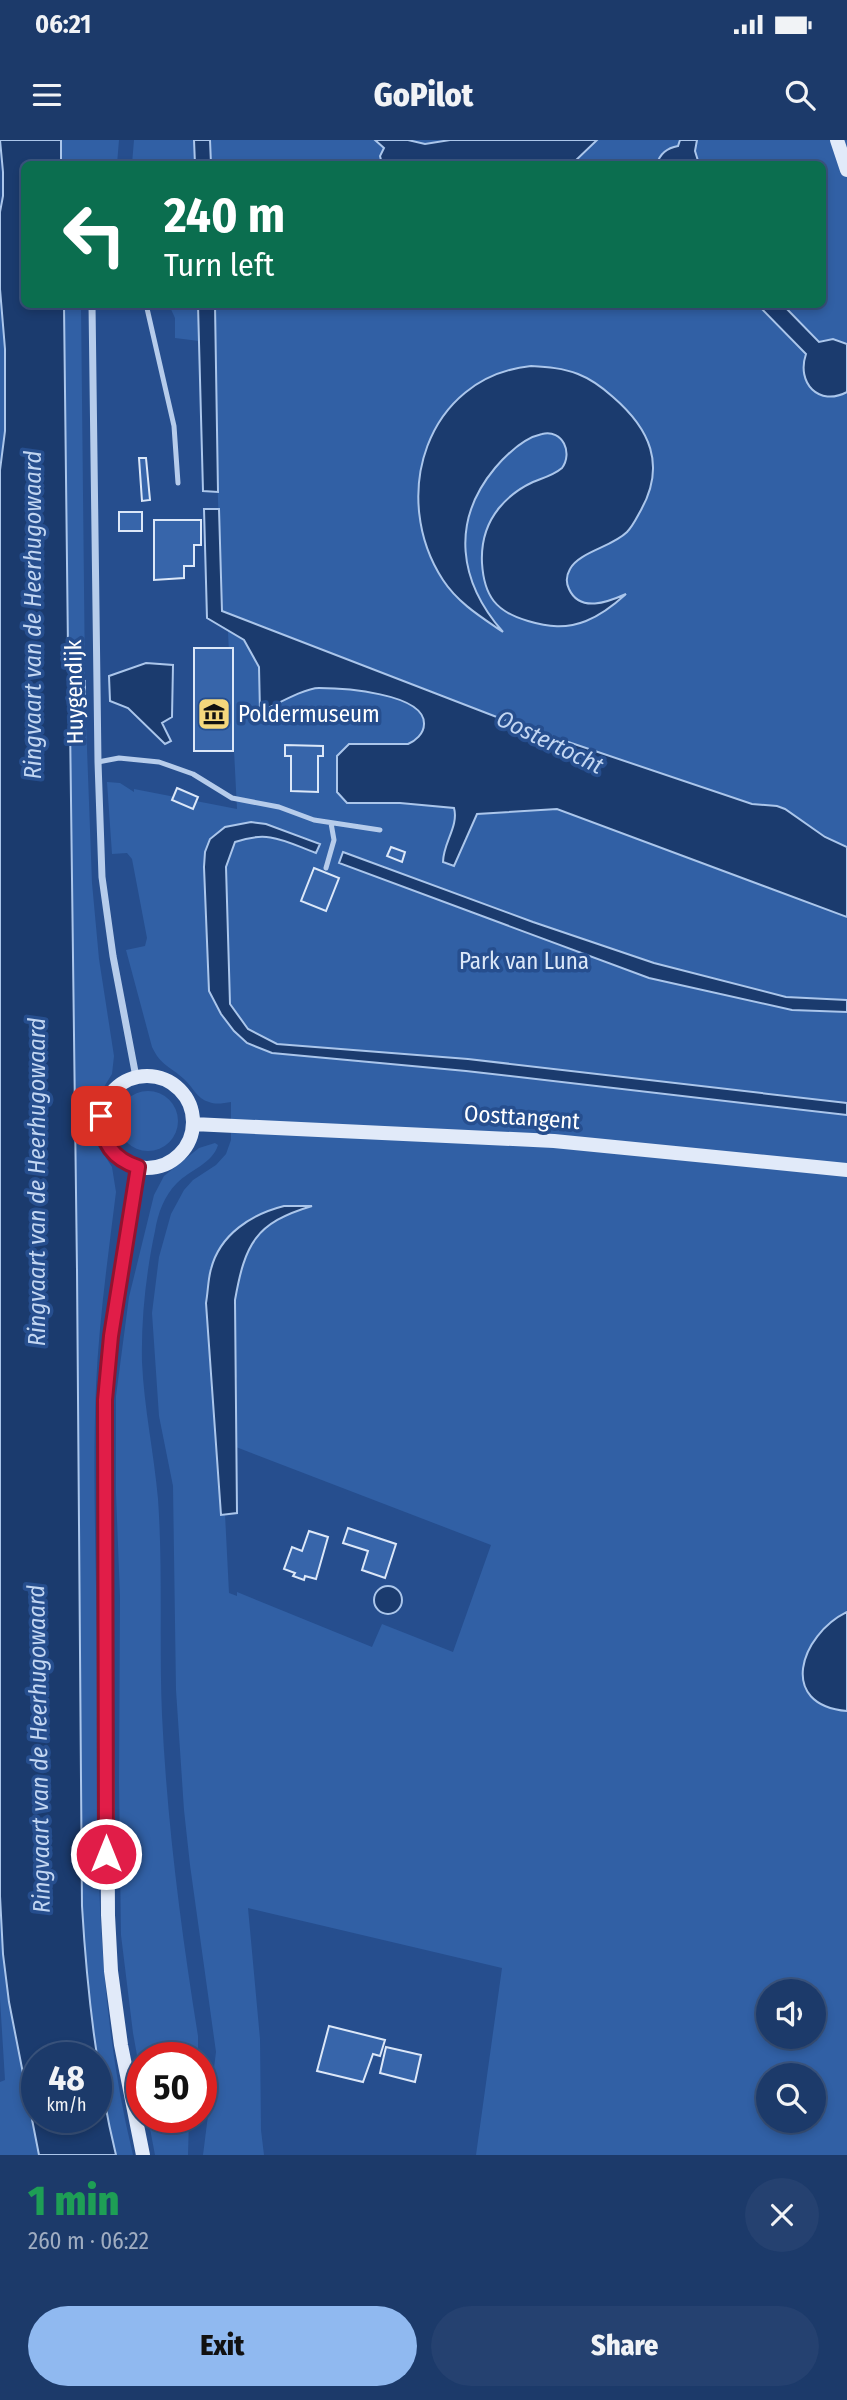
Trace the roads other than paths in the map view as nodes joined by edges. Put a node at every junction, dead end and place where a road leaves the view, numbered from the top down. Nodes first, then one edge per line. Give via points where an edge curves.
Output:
1 (837, 140) edge
2 (847, 170) edge
3 (92, 308) edge
4 (147, 308) edge
5 (178, 482) dead end
6 (98, 762) junction
7 (331, 823) junction
8 (380, 830) dead end
9 (326, 868) dead end
10 (136, 1077) junction
11 (193, 1124) junction
12 (138, 1167) junction
13 (847, 1170) edge
14 (143, 2155) edge

1 - 2 main road
3 - 6 street, Huygendijk
4 - 5 lane via 174,426
6 - 7 lane via 119,758 159,762 193,774 232,798
6 - 10 street, Huygendijk via 102,877
7 - 8 lane
7 - 9 lane via 334,840
10 - 11 main road via 171,1083 187,1100
10 - 12 main road via 123,1082 104,1103 101,1130 113,1154
11 - 12 main road via 184,1149 175,1158 164,1165
11 - 13 main road, Oosttangent via 554,1141
12 - 14 main road via 105,1400 106,1828 111,1971

